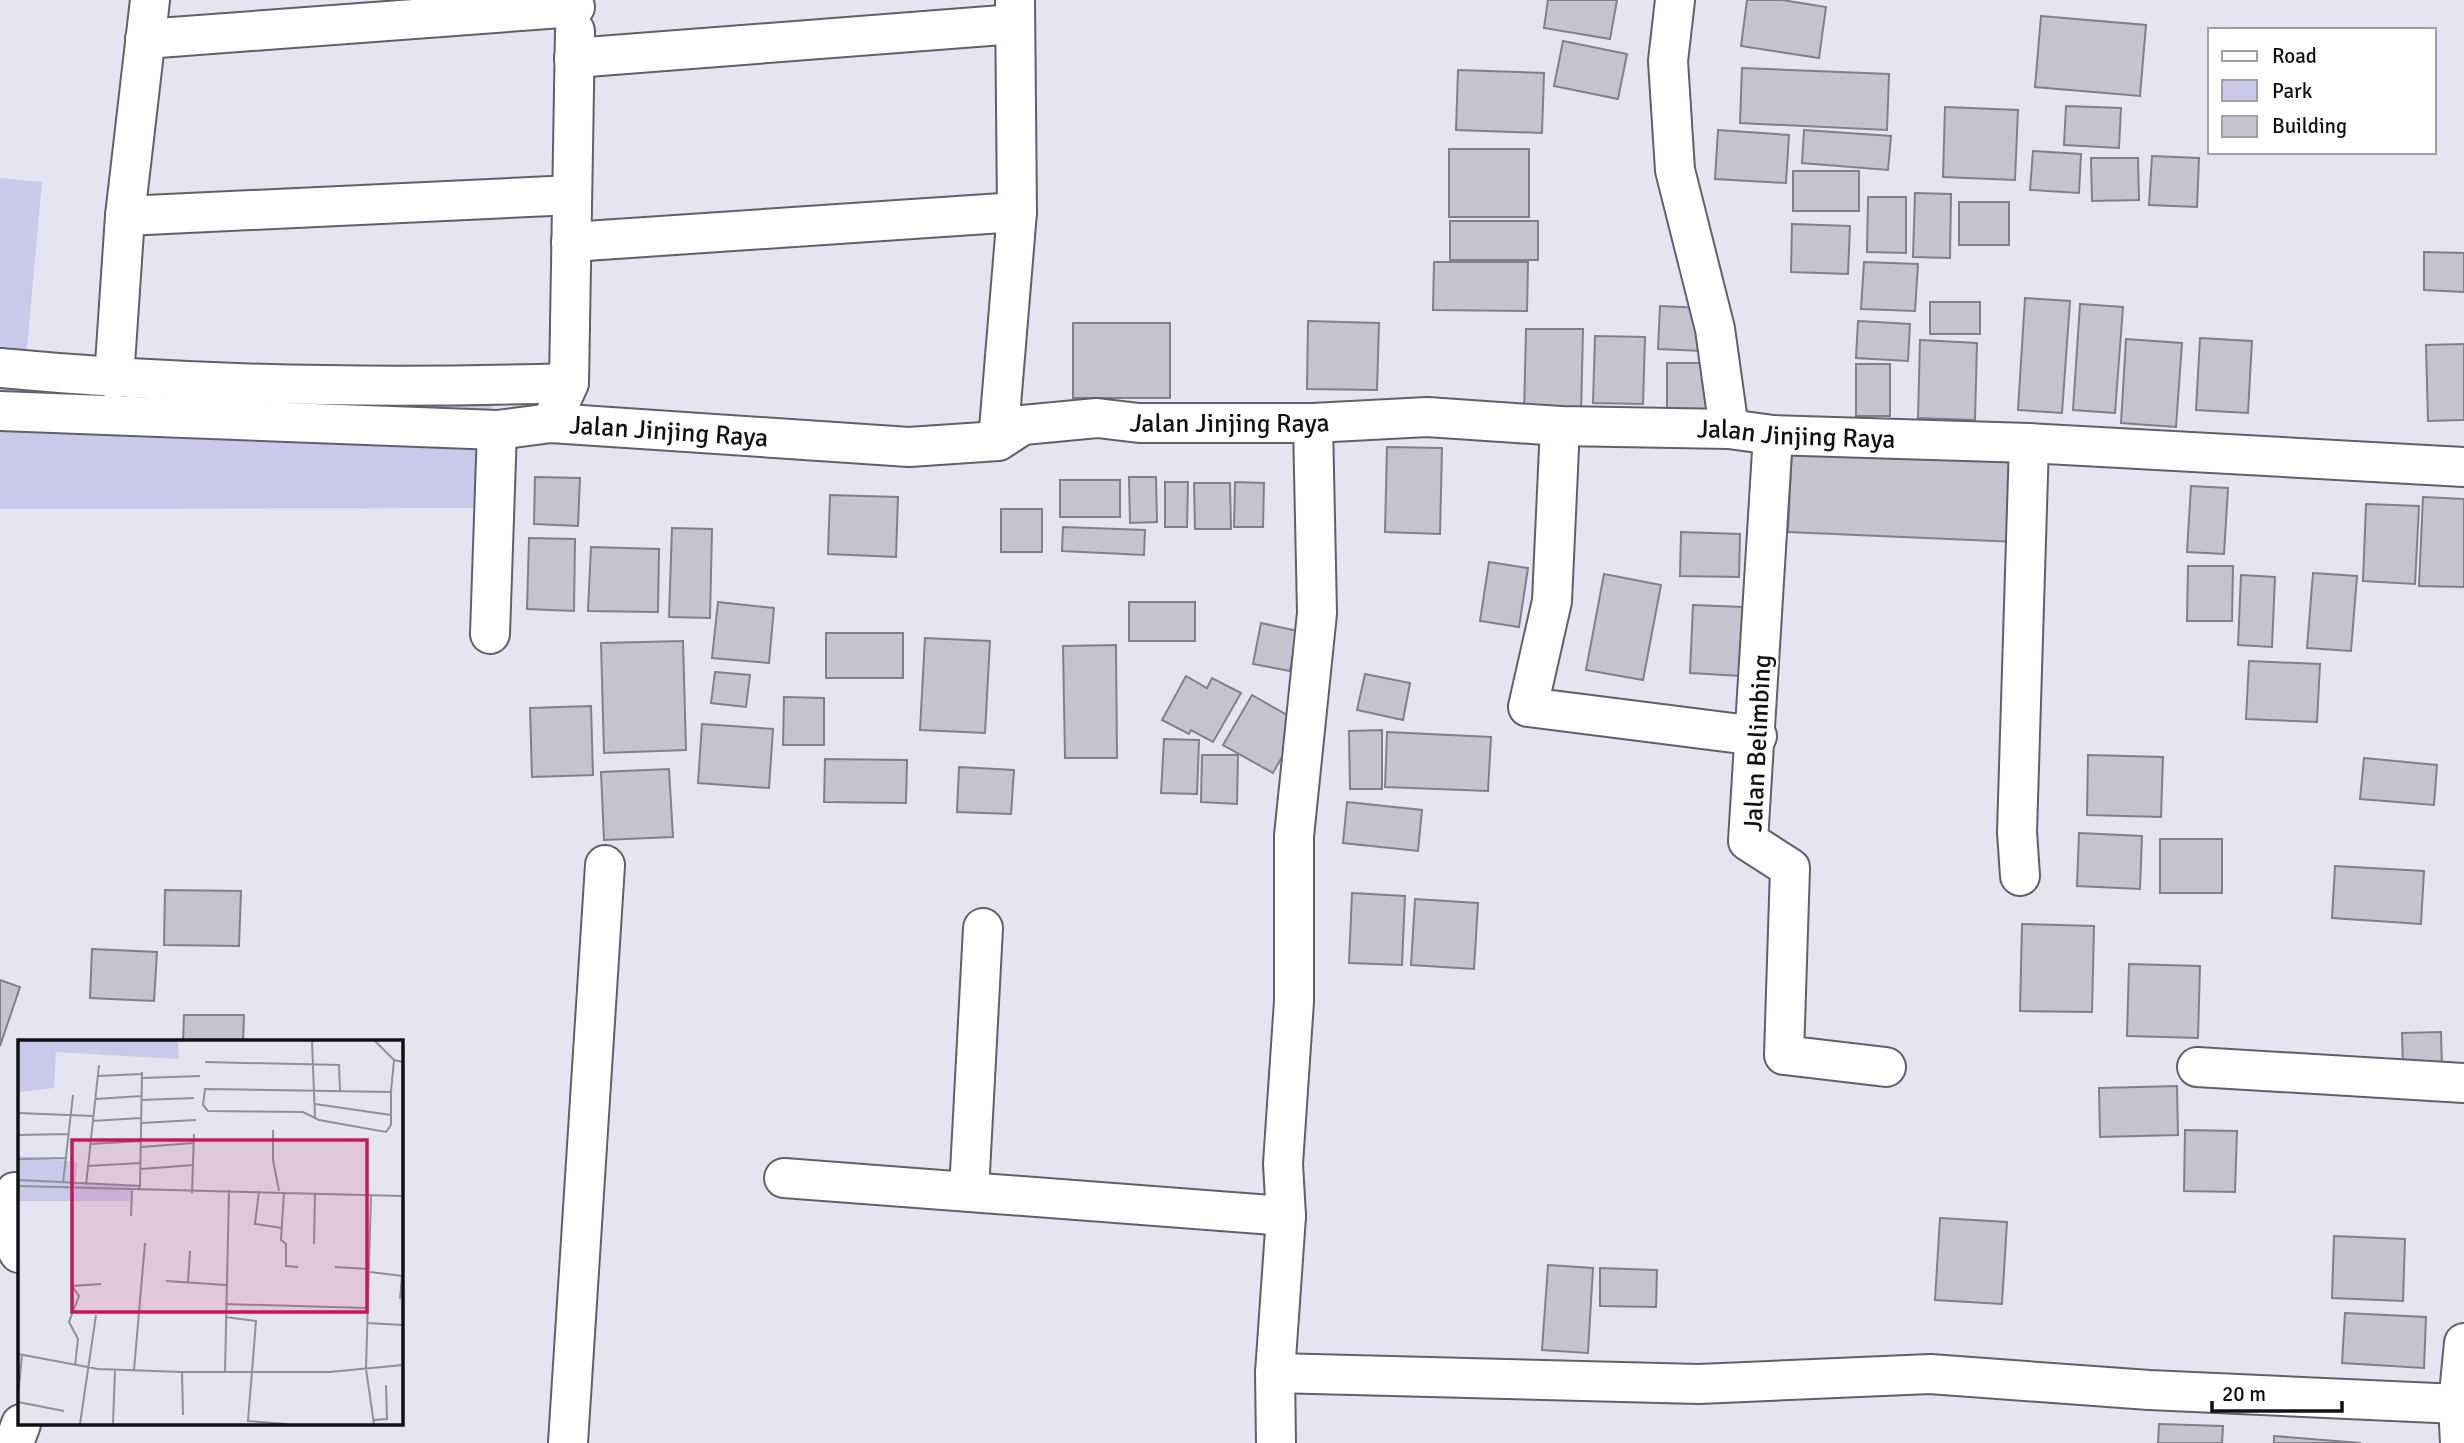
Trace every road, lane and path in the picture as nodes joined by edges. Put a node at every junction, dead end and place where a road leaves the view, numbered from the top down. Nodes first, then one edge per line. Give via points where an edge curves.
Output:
1 (150, 0) edge
2 (1675, 0) edge
3 (575, 3) edge
4 (1015, 12) edge
5 (145, 38) junction
6 (574, 58) junction
7 (572, 195) junction
8 (1017, 212) junction
9 (125, 216) junction
10 (571, 242) junction
11 (0, 368) edge
12 (114, 379) junction
13 (569, 383) junction
14 (0, 411) edge
15 (551, 423) junction
16 (1312, 423) junction
17 (1560, 426) junction
18 (1730, 429) junction
19 (496, 430) junction
20 (1773, 435) junction
21 (998, 441) junction
22 (2029, 443) junction
23 (2464, 467) edge
24 (490, 634) dead end
25 (1756, 736) junction
26 (605, 865) dead end
27 (2020, 876) dead end
28 (983, 928) dead end
29 (1886, 1067) dead end
30 (2197, 1067) dead end
31 (2464, 1083) edge
32 (784, 1178) dead end
33 (969, 1191) junction
34 (18, 1192) edge
35 (1286, 1216) junction
36 (0, 1220) edge
37 (18, 1251) edge
38 (2464, 1343) edge
39 (1275, 1373) junction
40 (2458, 1404) junction
41 (20, 1426) edge
42 (14, 1443) edge
43 (568, 1443) edge
44 (1276, 1443) edge
45 (2459, 1443) edge

1 - 5 street
2 - 18 street via 1668,61 1675,170 1714,328
3 - 5 street
3 - 6 street
4 - 6 street
4 - 8 street
5 - 9 street
6 - 7 street
7 - 9 street
7 - 10 street
8 - 10 street
8 - 21 street
9 - 12 street
10 - 13 street
11 - 12 street
12 - 13 street via 422,388
13 - 15 street
14 - 19 street, Jalan Jinjing Raya
15 - 19 street, Jalan Jinjing Raya
15 - 21 street, Jalan Jinjing Raya via 909,447
16 - 17 street, Jalan Jinjing Raya via 1427,417
16 - 21 street, Jalan Jinjing Raya via 1139,423 1097,418 1023,425
16 - 35 street via 1317,613 1294,836 1294,1001 1283,1164
17 - 18 street, Jalan Jinjing Raya
17 - 25 street via 1552,601 1528,707
18 - 20 street, Jalan Jinjing Raya
19 - 24 street
20 - 22 street, Jalan Jinjing Raya
20 - 25 street, Jalan Belimbing
22 - 23 street, Jalan Jinjing Raya
22 - 27 street via 2017,832
25 - 29 street, Jalan Belimbing via 1748,841 1790,868 1784,1055
26 - 43 street
28 - 33 street
30 - 31 street
32 - 33 street
33 - 35 street
34 - 36 street
35 - 39 street
36 - 37 street
38 - 40 street
39 - 40 street via 1699,1384 1930,1374 2148,1390
39 - 44 street
40 - 45 street
41 - 42 street

